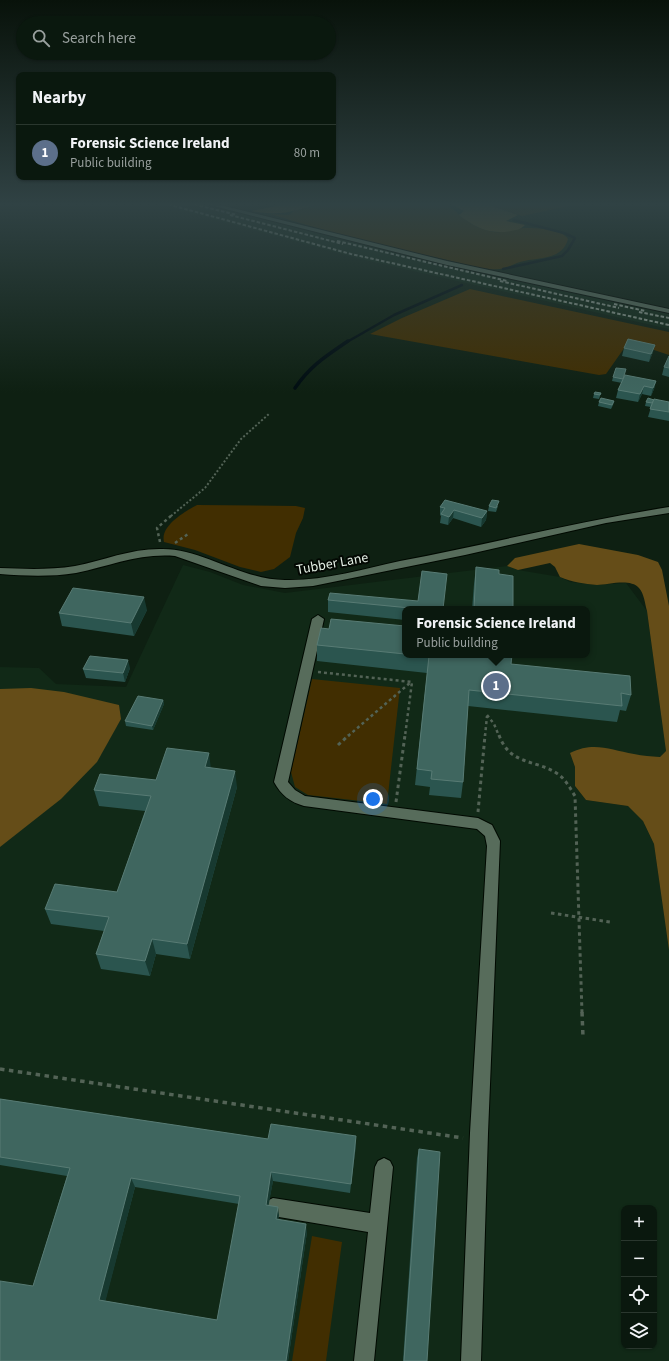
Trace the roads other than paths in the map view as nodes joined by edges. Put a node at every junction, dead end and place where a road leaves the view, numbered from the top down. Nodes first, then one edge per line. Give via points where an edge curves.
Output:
1 (473, 267) edge
2 (669, 311) edge
3 (669, 510) edge
4 (0, 571) edge
5 (318, 619) dead end
6 (384, 1167) dead end
7 (273, 1207) edge
8 (378, 1224) junction
9 (364, 1361) edge
10 (471, 1361) edge

1 - 2 street
3 - 4 street, Tubber Lane via 606,520 472,551 313,582 261,582 164,551 135,554 62,571
5 - 10 street via 281,782 291,796 304,801 478,824 486,827 493,835
6 - 8 street
7 - 8 street
8 - 9 street

